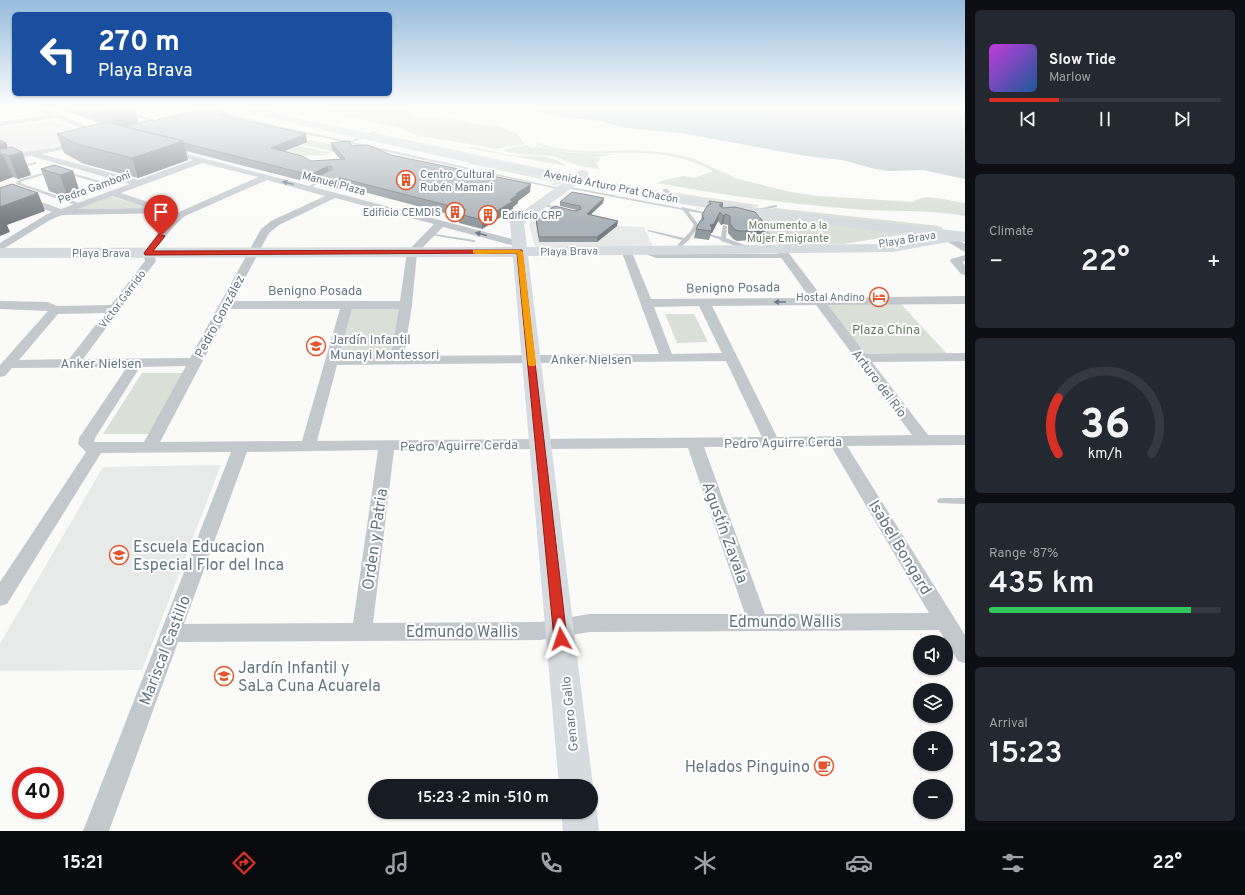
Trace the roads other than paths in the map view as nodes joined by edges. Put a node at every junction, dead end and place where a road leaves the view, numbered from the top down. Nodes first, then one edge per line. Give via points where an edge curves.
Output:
1 (72, 145) edge
2 (390, 145) edge
3 (400, 145) edge
4 (402, 145) edge
5 (157, 148) edge
6 (29, 154) junction
7 (0, 159) edge
8 (471, 159) junction
9 (202, 160) junction
10 (35, 162) dead end
11 (459, 167) junction
12 (14, 168) edge
13 (330, 176) edge
14 (266, 177) junction
15 (138, 183) junction
16 (572, 183) junction
17 (311, 186) junction
18 (110, 189) junction
19 (0, 190) edge
20 (665, 190) junction
21 (334, 195) junction
22 (80, 204) junction
23 (541, 204) junction
24 (680, 204) junction
25 (775, 206) junction
26 (167, 211) junction
27 (566, 211) edge
28 (61, 212) junction
29 (706, 213) edge
30 (182, 214) junction
31 (751, 215) junction
32 (441, 223) junction
33 (725, 226) edge
34 (649, 231) dead end
35 (430, 234) junction
36 (712, 235) edge
37 (959, 237) edge
38 (733, 239) edge
39 (723, 240) junction
40 (474, 241) dead end
41 (754, 244) junction
42 (681, 245) junction
43 (0, 248) edge
44 (519, 248) junction
45 (849, 248) junction
46 (892, 248) junction
47 (626, 250) junction
48 (647, 250) junction
49 (412, 252) junction
50 (783, 252) junction
51 (0, 253) edge
52 (148, 253) junction
53 (253, 253) junction
54 (965, 258) edge
55 (965, 272) edge
56 (965, 300) edge
57 (819, 301) junction
58 (646, 303) junction
59 (704, 303) junction
60 (406, 304) junction
61 (0, 305) edge
62 (225, 305) junction
63 (347, 305) junction
64 (114, 309) junction
65 (54, 310) junction
66 (731, 357) junction
67 (965, 357) edge
68 (667, 358) junction
69 (862, 358) junction
70 (531, 359) junction
71 (397, 360) junction
72 (332, 361) junction
73 (194, 362) junction
74 (73, 363) junction
75 (136, 363) junction
76 (4, 368) edge
77 (923, 440) junction
78 (965, 440) edge
79 (836, 441) junction
80 (694, 442) junction
81 (772, 442) junction
82 (540, 444) junction
83 (308, 446) junction
84 (387, 446) junction
85 (241, 447) junction
86 (96, 448) junction
87 (149, 448) junction
88 (940, 501) dead end
89 (965, 501) edge
90 (0, 598) edge
91 (945, 621) junction
92 (758, 622) junction
93 (560, 628) junction
94 (362, 632) junction
95 (170, 634) junction
96 (965, 654) edge
97 (575, 779) edge
98 (580, 819) edge
99 (96, 831) edge
100 (581, 831) edge

1 - 6 street
2 - 11 lane, Avenida Arturo Prat Chacón
3 - 16 main road, Avenida Arturo Prat Chacón
4 - 8 main road, Avenida Arturo Prat Chacón
5 - 9 street, Manuel Plaza
6 - 7 street
6 - 15 street
8 - 11 lane
8 - 16 main road, Avenida Arturo Prat Chacón
9 - 14 street, Manuel Plaza
9 - 15 street, Pedro Gamboni
10 - 12 lane
11 - 16 lane, Avenida Arturo Prat Chacón
13 - 17 lane
17 -> 14 street, Manuel Plaza
14 - 30 street, Víctor Garrido
15 - 18 street, Pedro Gamboni
16 - 20 main road, Avenida Arturo Prat Chacón
16 - 23 street, Genaro Gallo
16 - 24 main road, Avenida Arturo Prat Chacón
17 - 21 street, Manuel Plaza
18 - 22 street, Pedro Gamboni
18 - 22 lane via 58,170 22,180 18,184
18 - 26 street
19 - 28 street
20 - 24 lane
20 - 25 main road, Avenida Arturo Prat Chacón
21 - 32 street, Manuel Plaza
21 - 53 street, Pedro González via 268,228
22 - 28 street, Pedro Gamboni
23 - 27 lane
23 - 44 street, Genaro Gallo via 517,222
24 - 29 lane
24 - 31 main road, Avenida Arturo Prat Chacón
24 - 42 lane via 698,227
25 - 31 lane
25 - 37 main road, Avenida Arturo Prat Chacón
26 - 28 street
26 - 30 street
28 - 43 street, Pedro Gamboni
30 - 52 street, Víctor Garrido via 170,224
31 - 37 main road, Avenida Arturo Prat Chacón
31 - 41 lane via 770,236
32 - 35 street
44 -> 32 street, Manuel Plaza
33 - 39 lane
34 - 42 lane
35 - 40 lane
35 - 49 street
36 - 39 lane
37 - 45 street, Playa Brava
37 - 46 street
37 - 46 street, Playa Brava
38 - 39 lane
39 - 41 lane
41 - 42 street, Playa Brava
41 - 50 street, Playa Brava
42 - 48 street, Playa Brava
44 - 47 street, Playa Brava
44 - 49 street, Playa Brava
44 - 70 street, Genaro Gallo
45 - 46 street, Playa Brava
45 - 50 street, Playa Brava
47 - 48 street, Playa Brava
47 - 58 street
48 - 50 lane via 656,256
49 - 53 street, Playa Brava
49 - 60 street
50 - 57 street, Arturo del Río
51 - 52 street, Playa Brava
52 - 53 street, Playa Brava
52 - 64 street, Víctor Garrido via 151,261
53 - 62 street, Pedro González
54 - 55 street via 955,261
56 - 57 street, Benigno Posada
57 -> 59 street, Benigno Posada
57 - 69 street, Arturo del Río
58 - 59 street, Benigno Posada
58 - 68 street
59 - 66 street
60 - 63 street, Benigno Posada
60 - 71 street
61 - 65 street via 48,306
62 - 63 street, Benigno Posada
62 - 73 street, Pedro González
63 - 72 street
64 - 65 street
64 - 74 street, Víctor Garrido
65 - 76 street
66 - 68 street, Anker Nielsen
66 - 81 street
67 - 69 street
68 - 70 street, Anker Nielsen
69 - 77 street, Arturo del Río
70 - 71 street, Anker Nielsen
70 - 82 street, Genaro Gallo
71 - 72 street, Anker Nielsen
72 - 83 street
73 - 75 street, Anker Nielsen
73 - 87 street, Pedro González
74 - 75 street, Anker Nielsen
74 - 76 street, Anker Nielsen
75 - 86 street via 87,438 86,444
77 - 78 street, Pedro Aguirre Cerda
77 - 79 street, Pedro Aguirre Cerda
79 - 81 street, Pedro Aguirre Cerda
79 - 91 street, Isabel Bongard
80 - 81 street, Pedro Aguirre Cerda
80 - 82 street, Pedro Aguirre Cerda
80 - 92 street, Agustín Zavala
82 - 84 street, Pedro Aguirre Cerda
82 - 93 street, Genaro Gallo
83 - 84 street, Pedro Aguirre Cerda
83 - 85 street, Pedro Aguirre Cerda
84 - 94 street, Orden y Patria
85 - 87 street, Pedro Aguirre Cerda
85 - 95 street, Mariscal Castillo
86 - 87 street, Pedro Aguirre Cerda
86 - 90 street
88 - 89 lane
91 - 92 street, Edmundo Wallis
91 - 96 street, Isabel Bongard
92 - 93 street, Edmundo Wallis via 590,623
93 - 94 street, Edmundo Wallis via 540,631
93 - 97 street, Genaro Gallo
94 - 95 street, Edmundo Wallis
95 - 99 street, Mariscal Castillo
98 - 100 street

